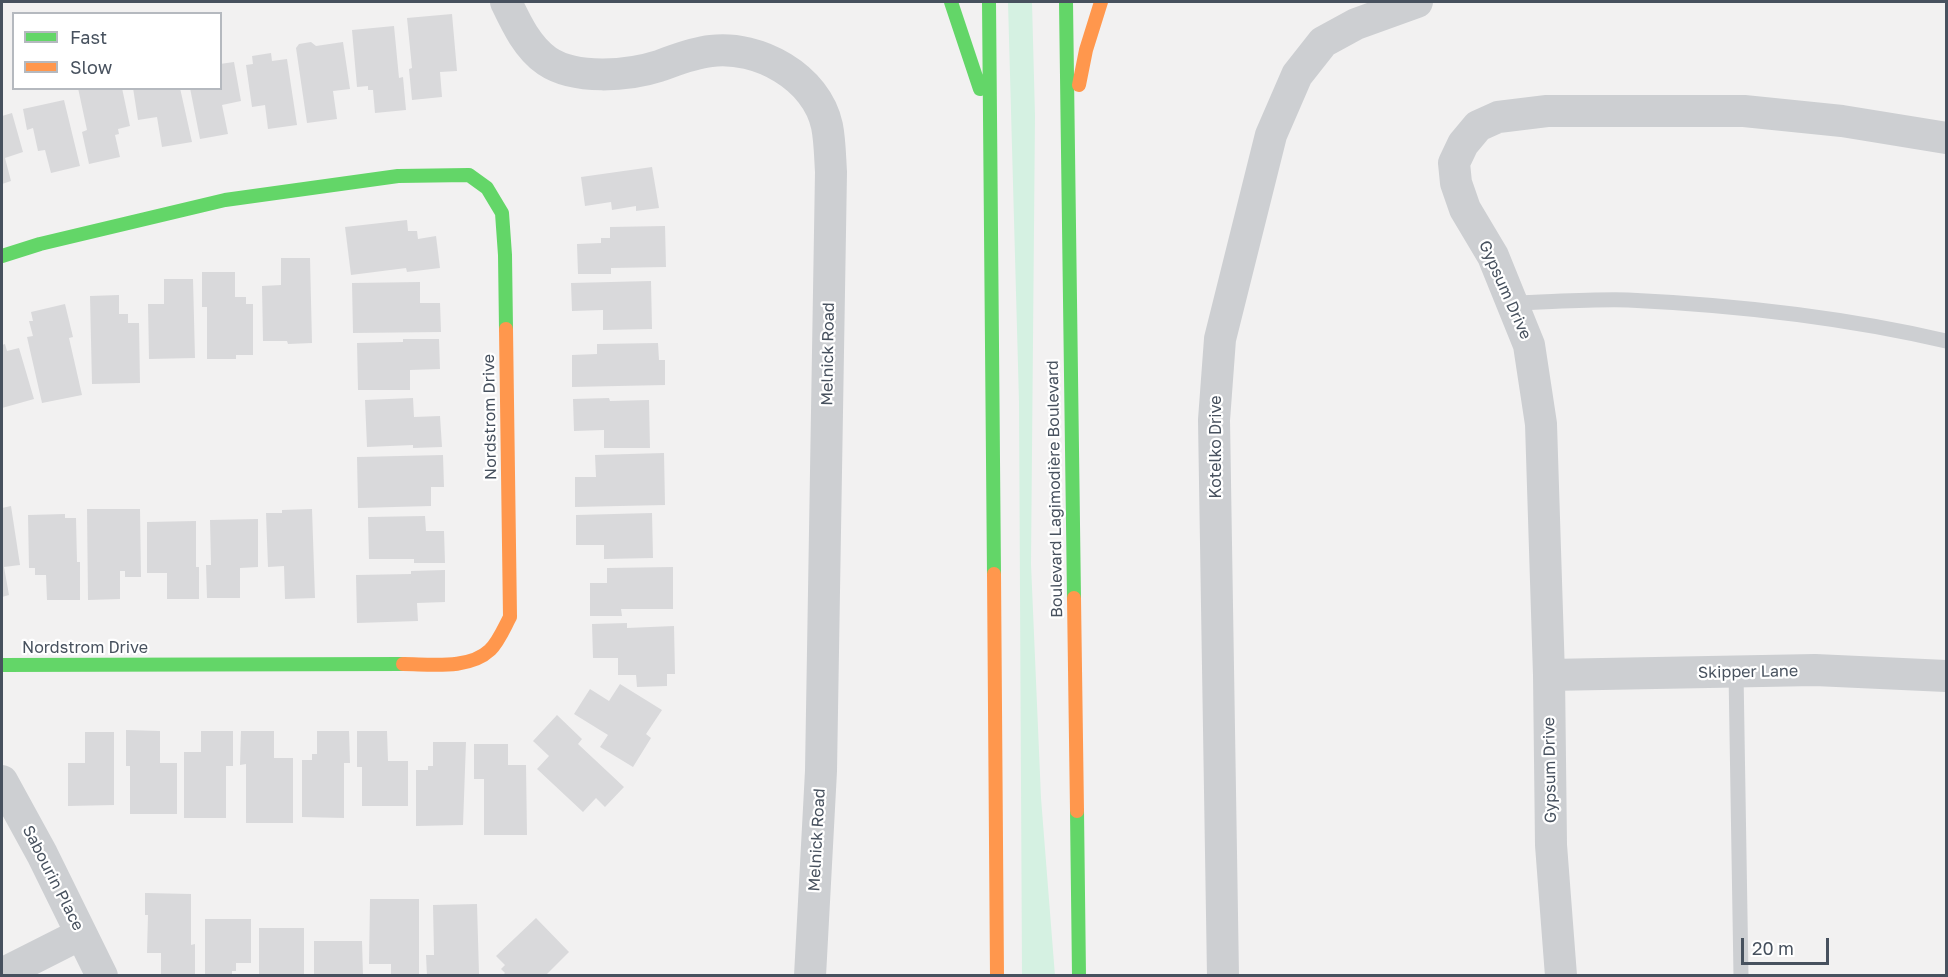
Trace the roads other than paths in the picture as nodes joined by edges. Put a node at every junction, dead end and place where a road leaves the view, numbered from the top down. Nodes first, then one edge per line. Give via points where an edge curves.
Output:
1 (506, 2) edge
2 (951, 2) edge
3 (989, 2) edge
4 (1066, 2) edge
5 (1101, 2) edge
6 (1417, 2) edge
7 (990, 120) junction
8 (1947, 138) edge
9 (1067, 140) junction
10 (2, 256) edge
11 (1514, 303) junction
12 (1947, 341) edge
13 (2, 665) edge
14 (1736, 672) junction
15 (1549, 675) junction
16 (1947, 676) edge
17 (2, 781) edge
18 (81, 934) junction
19 (2, 974) edge
20 (102, 975) edge
21 (810, 975) edge
22 (998, 975) edge
23 (1079, 975) edge
24 (1223, 975) edge
25 (1561, 975) edge
26 (1741, 975) edge

1 - 21 street, Melnick Road via 530,44 548,62 600,75 631,73 713,50 740,50 771,61 794,75 813,94 827,125 831,172 821,771
2 - 7 main road
3 - 7 main road
4 - 9 main road, Boulevard Lagimodière Boulevard
5 - 9 main road via 1086,50
6 - 24 street, Kotelko Drive via 1356,24 1323,42 1297,75 1271,135 1220,339 1214,420
7 - 22 main road
8 - 11 street, Gypsum Drive via 1842,121 1744,111 1547,111 1498,117 1478,126 1454,163 1465,209 1493,256
9 - 23 main road, Boulevard Lagimodière Boulevard
10 - 13 main road, Nordstrom Drive via 225,200 398,176 469,175 487,188 502,213 510,617 496,645 473,662
11 - 12 lane via 1626,300 1754,309 1894,328
11 - 15 street, Gypsum Drive via 1529,345 1541,424
14 - 15 street, Skipper Lane
14 - 16 street, Skipper Lane via 1815,670
14 - 26 lane
15 - 25 street, Gypsum Drive via 1551,845
17 - 18 street, Sabourin Place
18 - 19 street
18 - 20 street, Sabourin Place

